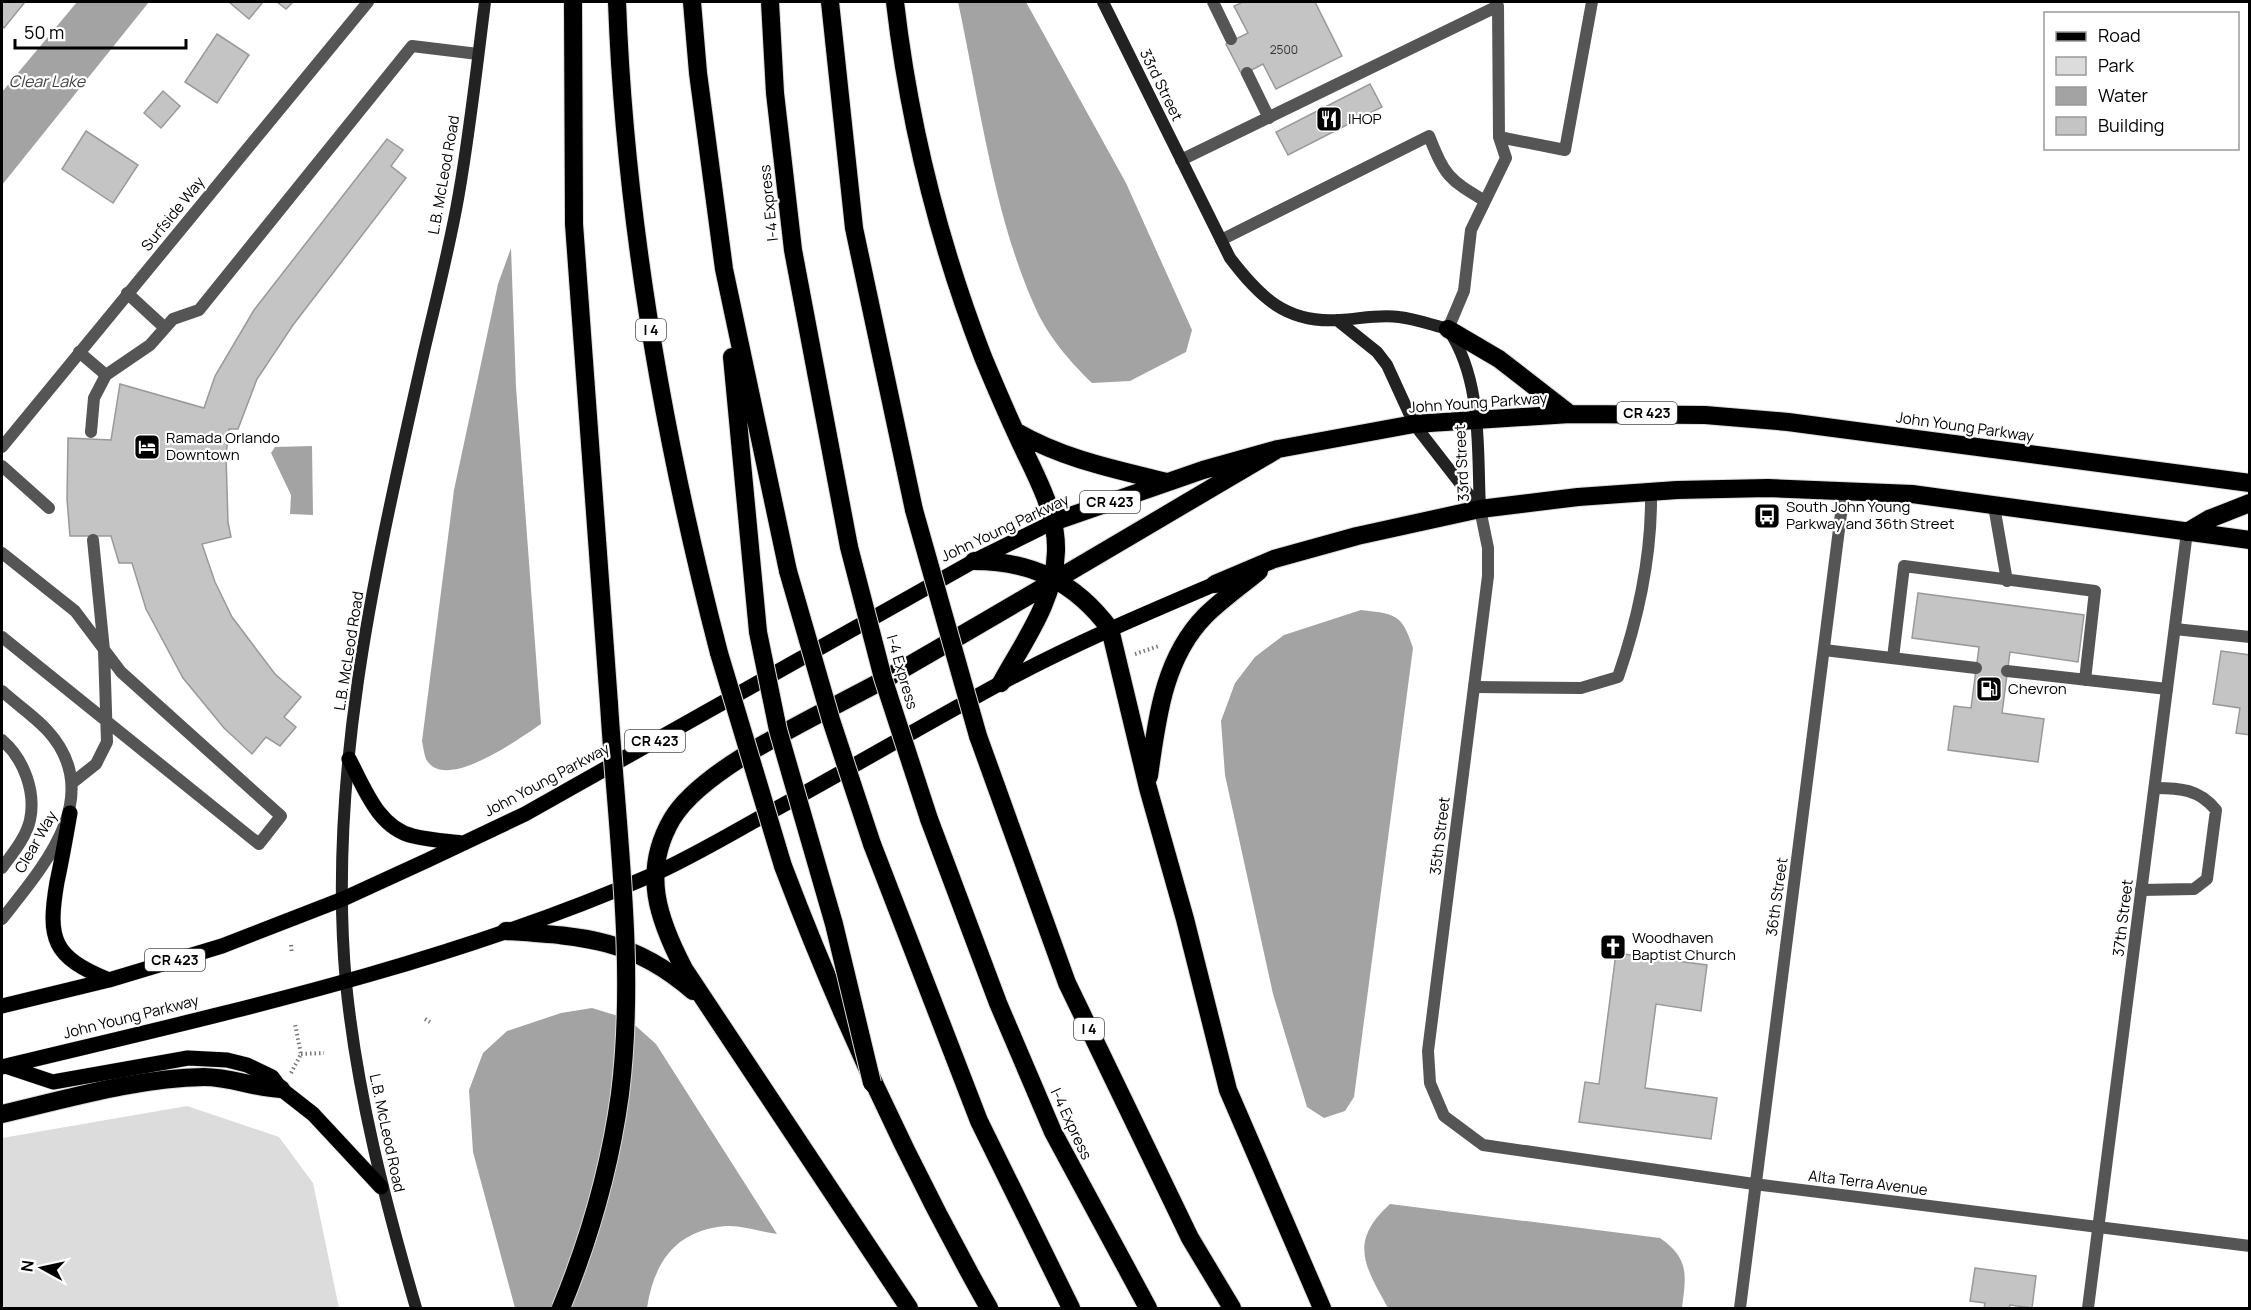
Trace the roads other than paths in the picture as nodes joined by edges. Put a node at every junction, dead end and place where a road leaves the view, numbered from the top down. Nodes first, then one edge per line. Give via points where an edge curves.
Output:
1 (368, 2) edge
2 (485, 2) edge
3 (573, 2) edge
4 (617, 2) edge
5 (692, 2) edge
6 (770, 2) edge
7 (830, 2) edge
8 (896, 2) edge
9 (1103, 2) edge
10 (1213, 2) edge
11 (1592, 2) edge
12 (1503, 4) edge
13 (1231, 39) dead end
14 (478, 54) junction
15 (1247, 73) dead end
16 (1269, 118) junction
17 (1499, 137) junction
18 (1181, 160) junction
19 (1485, 201) junction
20 (1221, 240) junction
21 (724, 269) junction
22 (127, 293) junction
23 (1337, 320) junction
24 (165, 328) junction
25 (1448, 329) junction
26 (79, 352) junction
27 (105, 375) junction
28 (1570, 414) junction
29 (1475, 420) junction
30 (1414, 424) junction
31 (1015, 431) junction
32 (91, 432) dead end
33 (2, 447) edge
34 (1278, 449) junction
35 (2, 466) edge
36 (1167, 482) junction
37 (2250, 483) edge
38 (1844, 490) junction
39 (1651, 492) junction
40 (2250, 503) edge
41 (1994, 506) junction
42 (49, 508) dead end
43 (1480, 509) junction
44 (1053, 522) junction
45 (2187, 532) junction
46 (93, 540) dead end
47 (2250, 540) edge
48 (2, 553) edge
49 (1274, 559) junction
50 (974, 561) junction
51 (1055, 579) junction
52 (2007, 581) junction
53 (1215, 584) joint
54 (1110, 629) junction
55 (2175, 629) junction
56 (2, 636) edge
57 (2250, 637) edge
58 (104, 650) junction
59 (1824, 650) junction
60 (1893, 658) junction
61 (1976, 668) dead end
62 (2007, 671) dead end
63 (2085, 680) junction
64 (1001, 683) junction
65 (1474, 687) junction
66 (2167, 689) junction
67 (2, 691) edge
68 (107, 723) junction
69 (2, 740) edge
70 (349, 759) junction
71 (72, 783) junction
72 (1148, 788) junction
73 (2155, 788) junction
74 (70, 813) junction
75 (464, 843) junction
76 (2, 868) edge
77 (654, 874) junction
78 (2141, 890) junction
79 (343, 899) junction
80 (2, 919) edge
81 (506, 931) junction
82 (109, 980) junction
83 (346, 982) junction
84 (707, 1003) junction
85 (2, 1006) edge
86 (3, 1066) edge
87 (872, 1083) junction
88 (281, 1089) junction
89 (2, 1114) edge
90 (1483, 1145) joint
91 (1754, 1184) junction
92 (381, 1187) junction
93 (2098, 1227) junction
94 (2250, 1246) edge
95 (416, 1308) edge
96 (561, 1308) edge
97 (909, 1308) edge
98 (989, 1308) edge
99 (1071, 1308) edge
100 (1148, 1308) edge
101 (1232, 1308) edge
102 (1322, 1308) edge
103 (1740, 1308) edge
104 (2088, 1308) edge

1 - 22 street, Surfside Way
2 - 14 street, L.B. McLeod Road
3 - 96 highway, bridge via 574,224 625,969 620,1095 604,1181
4 - 87 highway, I 4, bridge via 634,209 677,477 719,653 783,866
5 - 21 highway
6 - 100 highway, I-4 Express, bridge via 775,93 793,250 849,547 884,678 929,819 998,1002 1053,1132
7 - 101 highway, I 4, bridge via 854,228 914,510 978,736 1067,983 1190,1238
8 - 31 highway via 920,153 946,250 983,357
9 - 18 street, 33rd Street
10 - 13 street
11 - 17 street via 1565,150
12 - 16 street
12 - 17 street
14 - 24 street via 412,46 199,310 173,319
14 - 70 street, L.B. McLeod Road via 459,194 365,627
15 - 16 street
16 - 18 street
17 - 19 street via 1506,158
18 - 20 street, 33rd Street
19 - 20 street via 1443,171 1429,136
19 - 25 street via 1471,230 1464,291
20 - 23 street, 33rd Street via 1255,290 1274,306 1301,317
21 - 87 highway, bridge via 758,632 778,730 832,913
21 - 99 highway, bridge via 788,571 872,844 979,1121
22 - 24 street
22 - 26 street, Surfside Way
23 - 25 street, 33rd Street via 1400,317
23 - 30 street, 33rd Street via 1387,364
24 - 27 street via 150,345
25 - 28 highway via 1499,359
25 - 29 street, 33rd Street via 1460,347 1469,373
26 - 27 street
26 - 33 street, Surfside Way
27 - 32 street via 94,398
28 - 29 highway, John Young Parkway / CR 423
28 - 37 highway, John Young Parkway / CR 423 via 1705,415 1788,422
29 - 30 highway, John Young Parkway / CR 423
29 - 43 street, 33rd Street
30 - 34 highway, John Young Parkway / CR 423
30 - 43 street, 33rd Street
31 - 36 highway via 1075,460
31 - 44 highway
34 - 36 highway, John Young Parkway / CR 423
34 - 51 highway
35 - 42 street
36 - 44 highway, John Young Parkway / CR 423
38 - 39 highway, John Young Parkway
38 - 41 highway, John Young Parkway via 1912,494
38 - 59 street, 36th Street
39 - 43 highway, John Young Parkway
39 - 65 street via 1651,522 1632,636 1618,677 1581,688
40 - 45 highway
41 - 45 highway, John Young Parkway
41 - 52 street
43 - 49 highway, John Young Parkway
43 - 65 street, 35th Street via 1488,548 1488,576
44 - 50 main road, John Young Parkway / CR 423
44 - 51 highway
45 - 47 highway, John Young Parkway
45 - 55 street, 37th Street
46 - 58 street
48 - 58 street via 75,611
49 - 53 highway, John Young Parkway
49 - 72 highway via 1204,617 1180,650 1157,719
50 - 51 highway via 1002,561 1029,567
50 - 75 main road, John Young Parkway / CR 423 via 525,814
51 - 54 highway via 1095,609
51 - 64 highway
51 - 77 highway via 724,768 672,818 658,848
52 - 60 street via 1905,567
52 - 63 street via 2095,591
53 - 54 main road, John Young Parkway
54 - 64 main road, John Young Parkway
54 - 72 highway
55 - 57 street
55 - 66 street, 37th Street
56 - 68 street
58 - 68 street
58 - 68 street via 121,672 281,816 259,844
59 - 60 street
59 - 91 street, 36th Street
60 - 61 street
62 - 63 street
63 - 66 street
64 - 77 main road, John Young Parkway
65 - 90 street, 35th Street via 1428,1051 1430,1083 1444,1116
66 - 73 street, 37th Street
67 - 71 street, Clear Way via 47,729 61,749
68 - 71 street via 104,753
69 - 76 street, Clear Way via 20,762 31,798 30,822 19,846
70 - 75 main road via 388,823 411,836
70 - 79 street, L.B. McLeod Road
71 - 74 street, Clear Way
72 - 102 highway via 1228,1090
73 - 78 street, 37th Street
73 - 78 street via 2186,789 2206,798 2216,810 2207,879 2194,889
74 - 80 street, Clear Way via 40,870
74 - 82 main road via 51,918 55,938 82,969
75 - 79 main road, John Young Parkway / CR 423
77 - 81 main road, John Young Parkway
77 - 84 highway via 658,912 667,937
78 - 93 street, 37th Street
79 - 82 main road, John Young Parkway / CR 423 via 222,946
79 - 83 street, L.B. McLeod Road
81 - 83 main road, John Young Parkway
81 - 84 highway via 580,936 616,945 656,963
82 - 85 main road, John Young Parkway / CR 423
83 - 86 main road, John Young Parkway
83 - 92 street, L.B. McLeod Road via 364,1107
84 - 97 highway
86 - 88 main road via 53,1082 188,1058 209,1058 247,1065 272,1077
87 - 98 highway, I 4 via 942,1226
88 - 89 highway via 207,1077 170,1079
88 - 92 main road via 324,1124
90 - 91 street, Alta Terra Avenue
91 - 93 street, Alta Terra Avenue
91 - 103 street, 36th Street
92 - 95 street, L.B. McLeod Road
93 - 94 street, Alta Terra Avenue
93 - 104 street, 37th Street

